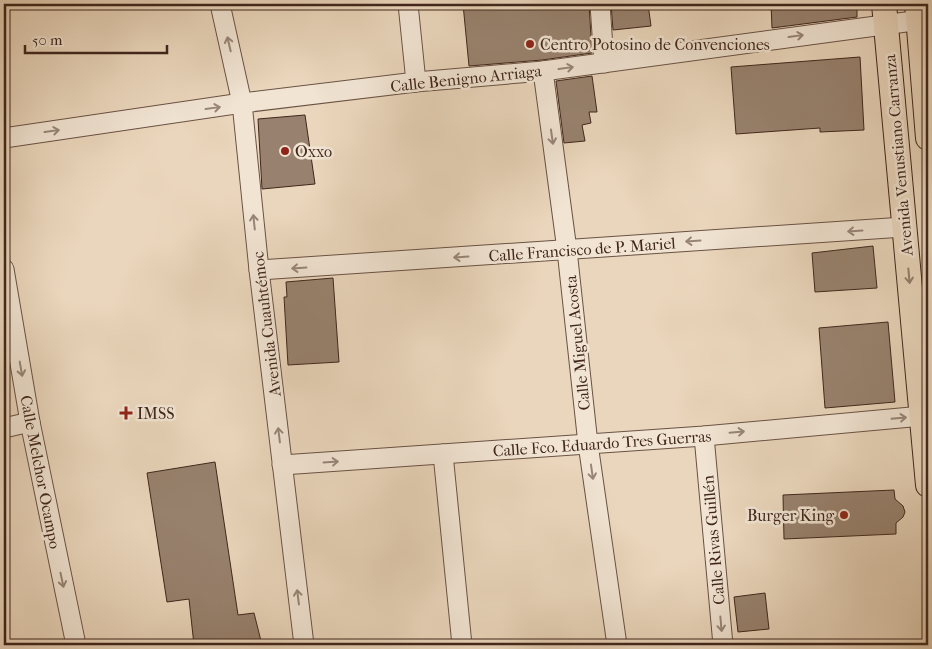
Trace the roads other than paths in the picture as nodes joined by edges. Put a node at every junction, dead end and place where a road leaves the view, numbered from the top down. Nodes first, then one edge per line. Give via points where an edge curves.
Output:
1 (220, 4) edge
2 (408, 4) edge
3 (600, 4) edge
4 (886, 13) edge
5 (921, 14) edge
6 (604, 63) junction
7 (543, 71) junction
8 (416, 82) junction
9 (242, 103) junction
10 (4, 138) edge
11 (928, 138) edge
12 (904, 227) junction
13 (566, 250) junction
14 (4, 269) edge
15 (259, 270) junction
16 (922, 416) junction
17 (30, 422) junction
18 (4, 428) edge
19 (704, 436) junction
20 (588, 444) junction
21 (443, 454) junction
22 (282, 465) junction
23 (928, 485) edge
24 (76, 645) edge
25 (304, 645) edge
26 (462, 645) edge
27 (617, 645) edge
28 (723, 645) edge

9 -> 1 street, Avenida Cuauhtémoc
2 - 8 street
3 - 6 street
4 - 5 street, Calle Benigno Arriaga
6 -> 4 street, Calle Benigno Arriaga
4 - 12 main road, Avenida Venustiano Carranza
5 - 11 main road, Avenida Venustiano Carranza
7 -> 6 street, Calle Benigno Arriaga
7 - 8 street, Calle Benigno Arriaga
7 -> 13 street, Calle Miguel Acosta
8 - 9 street, Calle Benigno Arriaga
10 -> 9 street, Calle Benigno Arriaga
15 -> 9 street, Avenida Cuauhtémoc
12 -> 13 street, Calle Francisco de P. Mariel
12 -> 16 main road, Avenida Venustiano Carranza
13 -> 15 street, Calle Francisco de P. Mariel
13 - 20 street, Calle Miguel Acosta
14 -> 17 street, Calle Melchor Ocampo
22 -> 15 street, Avenida Cuauhtémoc
19 -> 16 street, Calle Fco. Eduardo Tres Guerras
16 - 23 main road, Avenida Venustiano Carranza
17 - 18 street
17 -> 24 street, Calle Melchor Ocampo
19 - 20 street, Calle Fco. Eduardo Tres Guerras
19 -> 28 street, Calle Rivas Guillén
20 - 21 street, Calle Fco. Eduardo Tres Guerras
20 -> 27 street, Calle Miguel Acosta
22 -> 21 street, Calle Fco. Eduardo Tres Guerras
21 - 26 street
25 -> 22 street, Avenida Cuauhtémoc

